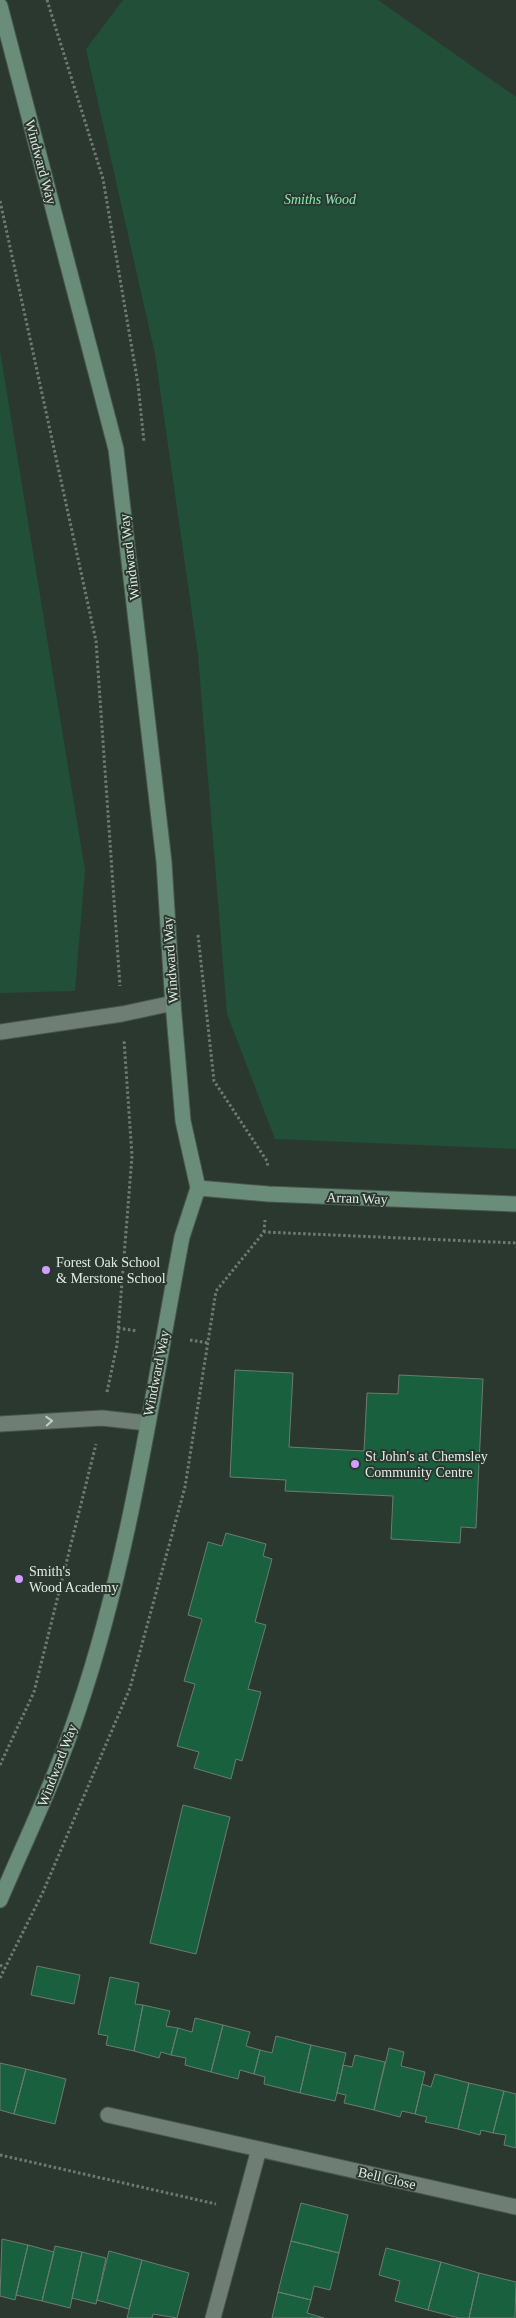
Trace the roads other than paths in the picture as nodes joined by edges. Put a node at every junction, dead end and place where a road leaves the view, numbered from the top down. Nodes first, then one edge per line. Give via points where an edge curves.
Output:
1 (0, 6) edge
2 (173, 1003) junction
3 (0, 1032) edge
4 (198, 1188) junction
5 (516, 1204) edge
6 (147, 1423) junction
7 (0, 1424) edge
8 (0, 1900) edge
9 (108, 2115) dead end
10 (259, 2149) junction
11 (516, 2207) edge
12 (213, 2318) edge

1 - 2 street, Windward Way via 116,449 164,862
2 - 3 street
2 - 4 street, Windward Way via 184,1122
4 - 5 street, Arran Way
4 - 6 street, Windward Way via 182,1237
7 -> 6 street via 102,1418
6 - 8 street, Windward Way via 120,1563 78,1710 44,1800
9 - 10 street, Bell Close
10 - 11 street, Bell Close
10 - 12 street

